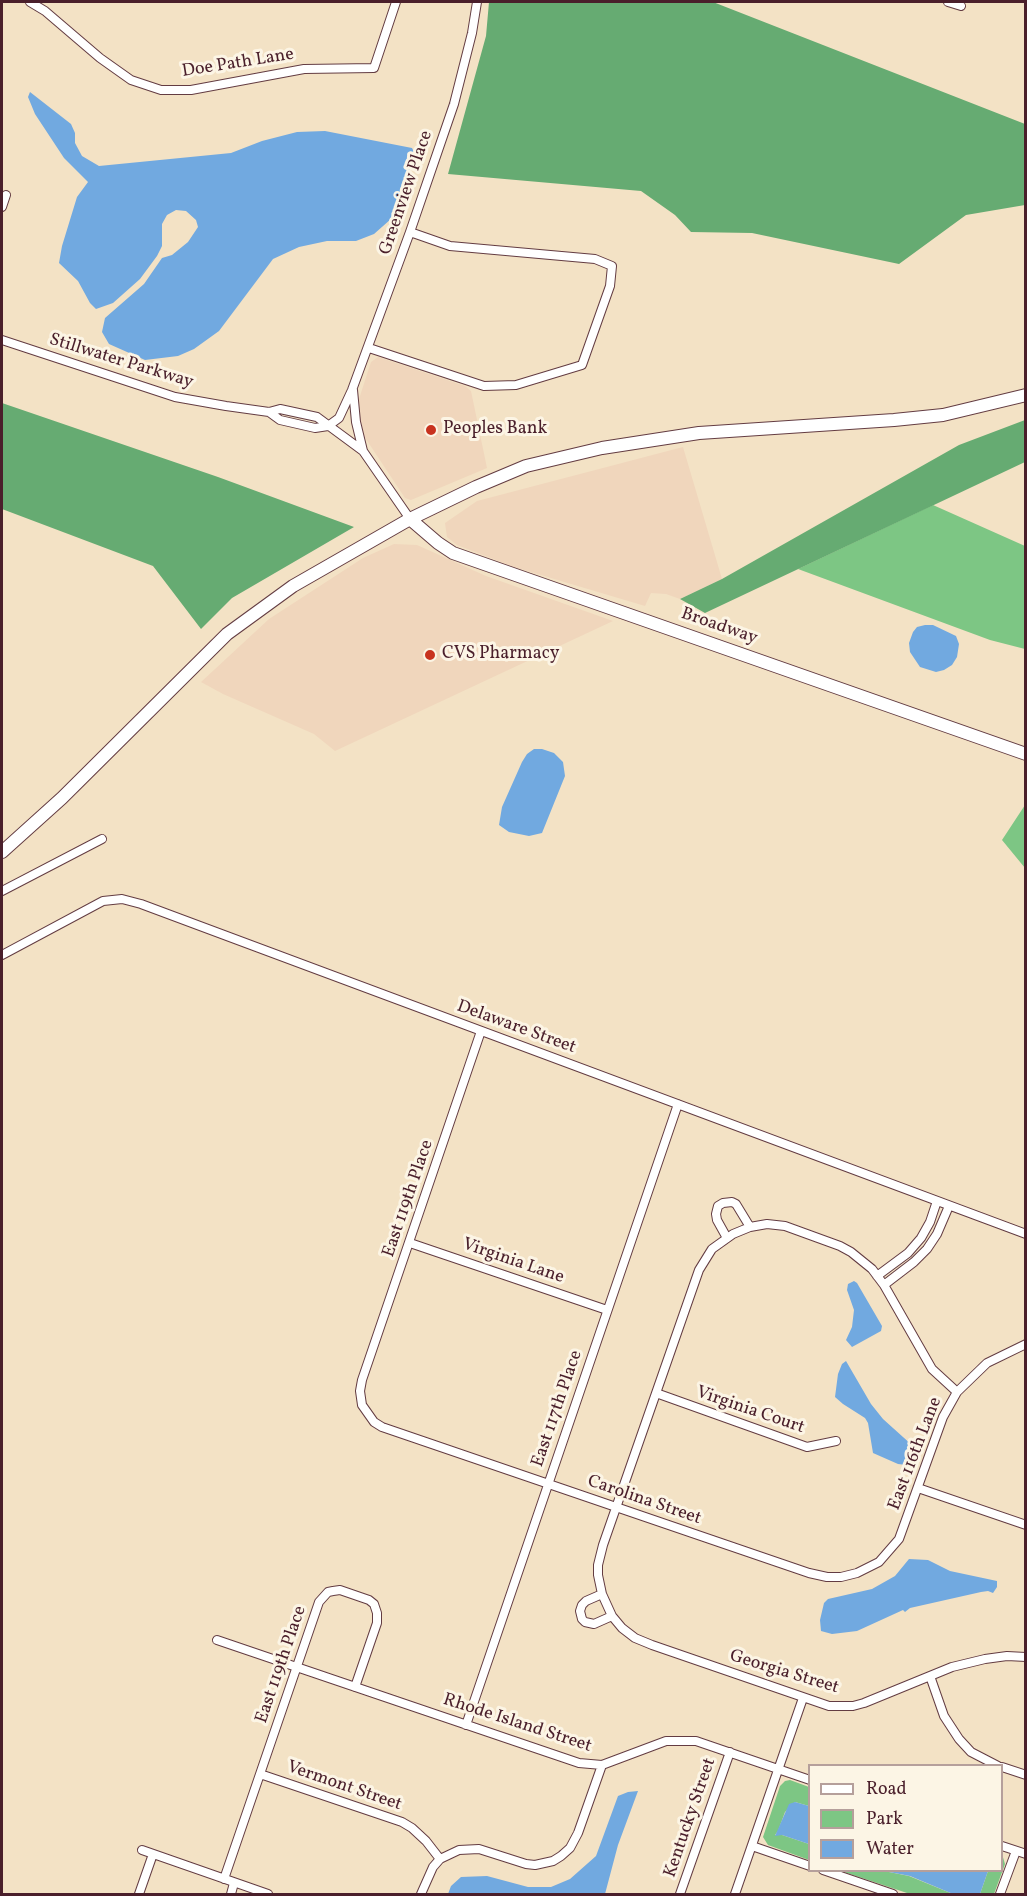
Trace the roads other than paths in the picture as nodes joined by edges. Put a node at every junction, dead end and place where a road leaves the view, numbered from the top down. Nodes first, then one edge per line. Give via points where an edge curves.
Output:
1 (30, 2) edge
2 (396, 2) edge
3 (477, 2) edge
4 (948, 2) edge
5 (961, 6) dead end
6 (6, 195) dead end
7 (2, 207) edge
8 (410, 232) junction
9 (2, 340) edge
10 (369, 348) junction
11 (352, 390) junction
12 (1026, 395) edge
13 (328, 426) junction
14 (363, 451) junction
15 (410, 519) junction
16 (1026, 754) edge
17 (102, 839) dead end
18 (2, 852) edge
19 (2, 891) edge
20 (2, 955) edge
21 (481, 1031) junction
22 (678, 1104) junction
23 (937, 1201) junction
24 (949, 1206) junction
25 (750, 1227) junction
26 (1026, 1234) edge
27 (727, 1238) junction
28 (410, 1243) junction
29 (877, 1276) junction
30 (884, 1285) junction
31 (607, 1310) junction
32 (1026, 1344) edge
33 (957, 1392) junction
34 (656, 1393) junction
35 (365, 1410) joint
36 (836, 1441) dead end
37 (548, 1483) junction
38 (918, 1488) junction
39 (616, 1507) junction
40 (1026, 1525) edge
41 (904, 1529) joint
42 (602, 1594) junction
43 (612, 1616) junction
44 (217, 1640) dead end
45 (1026, 1656) edge
46 (297, 1667) junction
47 (930, 1676) junction
48 (356, 1688) junction
49 (803, 1698) junction
50 (466, 1725) junction
51 (730, 1752) junction
52 (996, 1764) edge
53 (602, 1765) junction
54 (1003, 1767) edge
55 (779, 1769) junction
56 (260, 1774) junction
57 (1026, 1775) edge
58 (808, 1779) edge
59 (752, 1846) junction
60 (1003, 1846) edge
61 (142, 1850) dead end
62 (1016, 1851) junction
63 (153, 1854) junction
64 (1026, 1854) edge
65 (440, 1859) junction
66 (808, 1865) edge
67 (829, 1872) edge
68 (224, 1879) junction
69 (234, 1883) junction
70 (139, 1894) edge
71 (231, 1894) edge
72 (268, 1894) edge
73 (422, 1894) edge
74 (680, 1894) edge
75 (735, 1894) edge
76 (893, 1894) edge
77 (1000, 1894) edge

1 - 2 street, Doe Path Lane via 131,80 161,90 191,90 304,69 375,68
3 - 8 street, Greenview Place via 454,104
4 - 5 street
6 - 7 street
8 - 10 street, Greenview Place
8 - 10 street via 450,246 595,259 612,266 610,286 582,365 516,385 484,386
9 - 13 street, Stillwater Parkway via 175,397 269,412 280,420 315,428
10 - 11 street, Greenview Place
11 - 13 street, Greenview Place via 339,418
11 - 14 street, Greenview Place
12 - 15 main road via 943,415 699,433 594,449 526,466
13 - 14 street
14 - 15 street
15 - 16 main road, Broadway via 453,553
15 - 18 main road via 293,586 227,634
17 - 19 street
20 - 21 street, Delaware Street via 103,901 122,899
21 - 22 street, Delaware Street
21 - 28 street, East 119th Place
22 - 23 street, Delaware Street
22 - 31 street, East 117th Place
23 - 24 street, Delaware Street
23 - 29 street via 921,1238
24 - 26 street, Delaware Street
24 - 30 street via 927,1249
25 - 27 street
25 - 27 street via 736,1204 723,1203 716,1214
25 - 29 street via 776,1224 808,1234 851,1252
27 - 34 street via 712,1249 699,1270
28 - 31 street, Virginia Lane
28 - 35 street, East 119th Place via 362,1380
29 - 30 street
30 - 33 street via 926,1361
31 - 37 street, East 117th Place
32 - 33 street, East 116th Lane via 987,1362
33 - 38 street, East 116th Lane via 943,1417
34 - 36 street, Virginia Court via 807,1447
34 - 39 street
35 - 37 street, Carolina Street via 382,1427
37 - 39 street, Carolina Street
37 - 50 street, East 117th Place
38 - 40 street
38 - 41 street, East 116th Lane
39 - 41 street, Carolina Street via 827,1577 849,1576 872,1566 893,1548
39 - 42 street, Georgia Street via 600,1555 598,1575
42 - 43 street, Georgia Street
42 - 43 street via 586,1601 580,1611 582,1619 594,1624
43 - 49 street, Georgia Street via 643,1642
44 - 46 street, Rhode Island Street
45 - 47 street, Georgia Street via 985,1659
46 - 48 street, Rhode Island Street
46 - 48 street, East 119th Place via 319,1602 328,1592 340,1590 369,1600 374,1604 377,1623
46 - 56 street, East 119th Place
47 - 49 street, Georgia Street via 853,1706 829,1706
47 - 52 street via 954,1734 971,1752
48 - 50 street, Rhode Island Street
49 - 55 street
50 - 53 street, Rhode Island Street via 579,1763
51 - 53 street, Rhode Island Street via 696,1741 677,1740
51 - 55 street, Rhode Island Street
51 - 74 street, Kentucky Street
53 - 65 street via 578,1833 561,1856 544,1863 526,1864 469,1849
54 - 57 street
55 - 58 street, Rhode Island Street
55 - 59 street
56 - 65 street, Vermont Street via 402,1822 426,1841
56 - 68 street, East 119th Place
59 - 66 street
59 - 75 street
60 - 62 street
61 - 63 street
62 - 64 street
62 - 77 street
63 - 68 street
63 - 70 street
65 - 73 street
67 - 76 street
68 - 69 street
69 - 71 street
69 - 72 street

